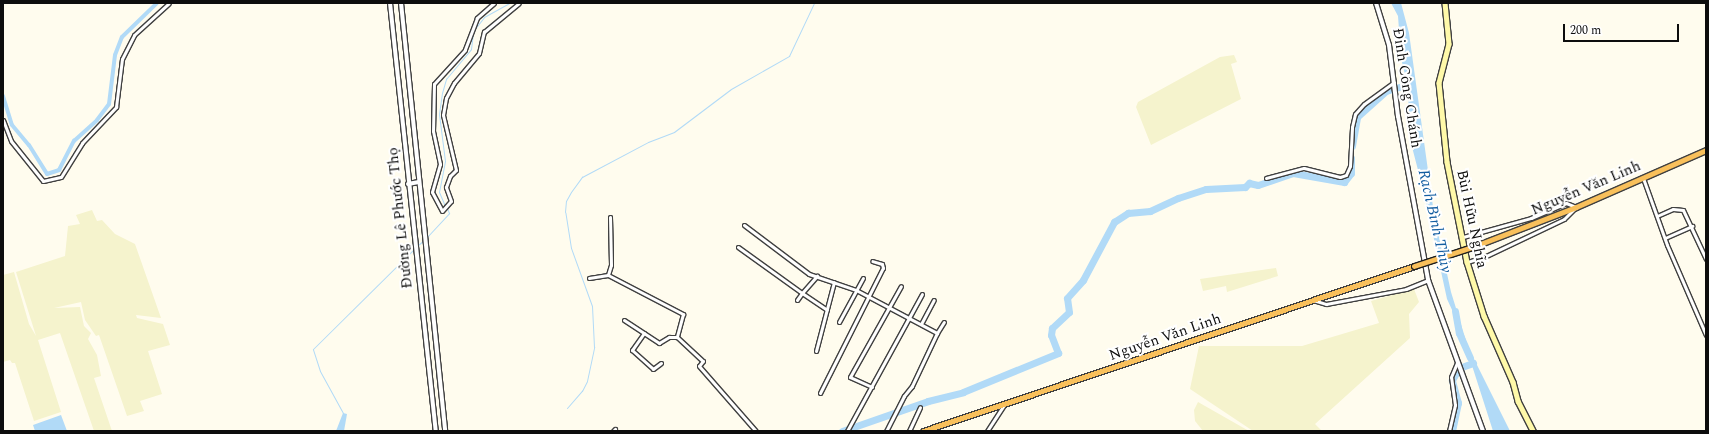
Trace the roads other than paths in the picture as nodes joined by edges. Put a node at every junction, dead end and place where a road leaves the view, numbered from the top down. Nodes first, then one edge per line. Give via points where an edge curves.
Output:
1 (169, 3) edge
2 (390, 3) edge
3 (401, 3) edge
4 (494, 3) edge
5 (520, 3) edge
6 (1376, 3) edge
7 (1445, 3) edge
8 (1394, 83) junction
9 (3, 120) edge
10 (1706, 150) edge
11 (1266, 178) dead end
12 (1643, 178) junction
13 (419, 182) junction
14 (408, 184) junction
15 (1576, 207) junction
16 (1657, 216) junction
17 (610, 217) dead end
18 (744, 225) dead end
19 (1692, 226) junction
20 (1462, 237) junction
21 (1665, 238) junction
22 (738, 247) dead end
23 (1706, 259) edge
24 (872, 261) dead end
25 (1467, 262) junction
26 (608, 275) junction
27 (817, 276) junction
28 (589, 278) dead end
29 (863, 278) dead end
30 (1428, 280) junction
31 (834, 282) junction
32 (901, 286) dead end
33 (856, 290) junction
34 (802, 293) junction
35 (922, 294) dead end
36 (869, 297) junction
37 (797, 300) dead end
38 (934, 300) dead end
39 (1313, 300) junction
40 (888, 307) junction
41 (827, 310) junction
42 (910, 318) junction
43 (624, 320) dead end
44 (839, 322) dead end
45 (944, 322) dead end
46 (922, 324) junction
47 (644, 333) junction
48 (937, 333) junction
49 (1706, 335) edge
50 (677, 337) junction
51 (816, 351) dead end
52 (661, 363) dead end
53 (1457, 365) junction
54 (872, 387) junction
55 (820, 393) dead end
56 (1003, 406) junction
57 (920, 407) dead end
58 (434, 415) junction
59 (443, 415) junction
60 (436, 431) edge
61 (445, 431) edge
62 (756, 431) edge
63 (847, 431) edge
64 (886, 431) edge
65 (909, 431) edge
66 (923, 431) edge
67 (987, 431) edge
68 (1449, 431) edge
69 (1483, 431) edge
70 (1533, 431) edge

1 - 9 street via 134,35 122,59 114,111 82,143 64,174 58,179 44,181 30,168 11,141
2 - 14 street, Đường Lê Phước Thọ
3 - 13 street, Đường Lê Phước Thọ
4 - 5 street via 477,18 465,50 434,84 433,131 440,164 432,192 442,211 449,203 447,184 456,170 443,115 446,98 454,83 479,53 484,32
6 - 8 street, Đinh Công Chánh via 1388,39
7 - 20 main road, Bùi Hữu Nghĩa via 1449,44 1439,83 1447,162
8 - 11 street via 1364,104 1355,114 1350,166 1346,175 1340,177 1304,168
8 - 30 street, Đinh Công Chánh
10 - 12 highway, Nguyễn Văn Linh
12 - 15 highway, Nguyễn Văn Linh
12 - 16 street
13 - 14 street
13 - 59 street, Đường Lê Phước Thọ
14 - 58 street, Đường Lê Phước Thọ
15 - 20 street via 1566,203 1531,218
15 - 25 street via 1564,219 1486,256
15 - 39 highway, Nguyễn Văn Linh, bridge via 1475,246
16 - 19 street via 1680,208
16 - 21 street
17 - 26 street via 611,265
18 - 27 street via 806,272
19 - 21 street
19 - 23 street
20 - 25 main road, Bùi Hữu Nghĩa
21 - 49 street
22 - 34 street
24 - 36 street via 883,266
25 - 70 main road, Bùi Hữu Nghĩa via 1484,316 1513,382 1518,401
26 - 28 street
26 - 50 street via 683,314
27 - 31 street
27 - 34 street
29 - 33 street
30 - 39 street via 1406,289 1326,304
30 - 53 street, Đinh Công Chánh
31 - 33 street
31 - 41 street
32 - 40 street
33 - 36 street
33 - 44 street
34 - 37 street
34 - 41 street
35 - 42 street
36 - 40 street
36 - 55 street
38 - 46 street
39 - 56 highway, Nguyễn Văn Linh
40 - 42 street
40 - 54 street via 850,377
41 - 51 street
42 - 46 street
42 - 54 street
43 - 47 street
45 - 48 street
46 - 48 street
47 - 50 street via 659,343 669,337
47 - 52 street via 632,350 653,369
48 - 64 street via 912,386
50 - 62 street via 703,361 699,366
53 - 68 street via 1451,377 1455,405
53 - 69 street, Đinh Công Chánh
54 - 63 street
56 - 66 highway, Nguyễn Văn Linh
56 - 67 street
57 - 65 street
58 - 59 street
58 - 60 street, Đường Lê Phước Thọ
59 - 61 street, Đường Lê Phước Thọ

